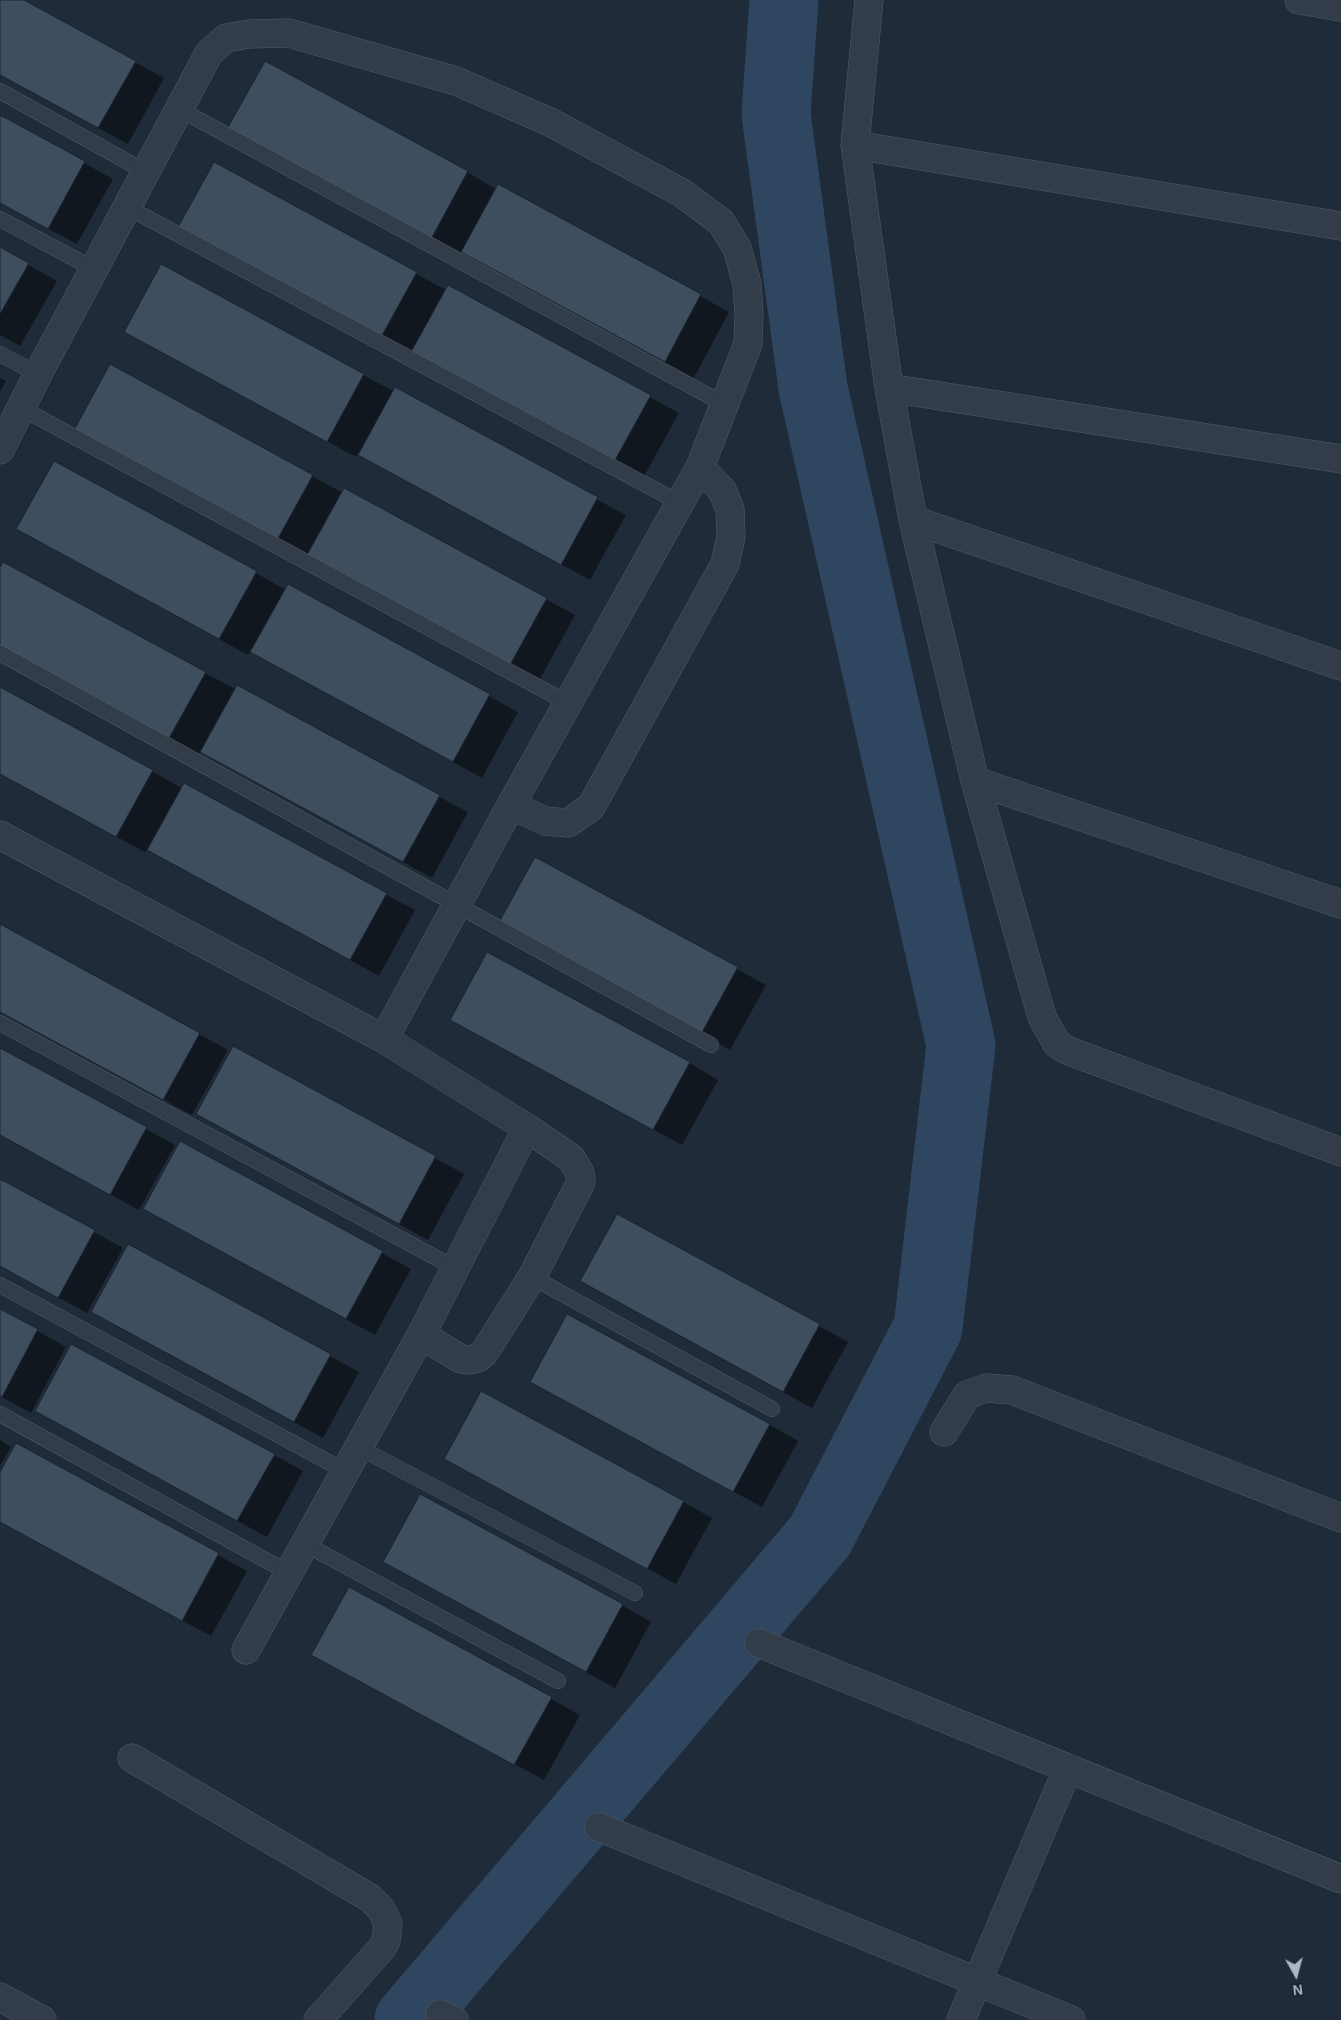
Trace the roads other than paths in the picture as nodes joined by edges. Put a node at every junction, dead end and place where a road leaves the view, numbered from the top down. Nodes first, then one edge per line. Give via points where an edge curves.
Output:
1 (869, 0) edge
2 (1299, 0) edge
3 (1341, 7) edge
4 (0, 91) edge
5 (179, 109) junction
6 (855, 145) junction
7 (146, 172) junction
8 (128, 207) junction
9 (0, 219) edge
10 (1341, 226) edge
11 (94, 269) junction
12 (0, 354) edge
13 (38, 374) junction
14 (889, 388) junction
15 (724, 404) junction
16 (21, 408) junction
17 (0, 450) edge
18 (1341, 459) edge
19 (700, 467) junction
20 (680, 503) junction
21 (913, 520) junction
22 (0, 654) edge
23 (1341, 666) edge
24 (568, 703) junction
25 (975, 781) junction
26 (511, 805) junction
27 (0, 835) edge
28 (458, 904) junction
29 (1341, 904) edge
30 (0, 1023) edge
31 (384, 1039) junction
32 (710, 1045) dead end
33 (528, 1128) junction
34 (1341, 1152) edge
35 (455, 1268) junction
36 (532, 1277) junction
37 (0, 1285) edge
38 (421, 1335) junction
39 (772, 1409) dead end
40 (0, 1414) edge
41 (944, 1432) dead end
42 (358, 1447) junction
43 (345, 1471) junction
44 (1341, 1518) edge
45 (305, 1544) junction
46 (289, 1573) junction
47 (635, 1593) dead end
48 (760, 1642) dead end
49 (246, 1650) dead end
50 (558, 1681) dead end
51 (132, 1758) dead end
52 (1068, 1768) junction
53 (599, 1827) dead end
54 (1341, 1879) edge
55 (977, 1982) junction
56 (0, 1997) edge
57 (42, 2020) edge
58 (318, 2020) edge
59 (961, 2020) edge
60 (1071, 2020) edge

1 - 6 street
2 - 3 street
4 - 7 lane
5 - 7 street
5 - 15 lane
5 - 15 street via 209,53 226,38 289,33 456,81 550,122 682,193 721,222 737,248 747,284 748,344
6 - 10 street
6 - 14 street
7 - 8 street
8 - 11 street
8 - 20 lane
9 - 11 lane
11 - 13 street
12 - 13 lane
13 - 16 street
14 - 18 street
14 - 21 street
15 - 19 street
16 - 17 street
16 - 24 lane
19 - 20 street
19 - 26 street via 722,490 730,509 731,537 724,564 591,807 568,823 545,821
20 - 24 street
21 - 23 street
21 - 25 street
22 - 28 lane
24 - 26 street
25 - 29 street
25 - 34 street via 1042,1017 1057,1044
26 - 28 street
27 - 31 street
28 - 31 street
28 - 32 lane
30 - 35 lane
31 - 33 street
33 - 35 street
33 - 36 street via 571,1158 580,1173 581,1182
35 - 38 street
36 - 38 street via 478,1358 461,1359
36 - 39 lane
37 - 43 lane
38 - 42 street
40 - 46 lane
41 - 44 street via 967,1395 986,1388 1012,1390
42 - 43 street
42 - 47 lane
43 - 45 street
45 - 46 street
45 - 50 lane
46 - 49 street
48 - 52 street
51 - 58 street via 370,1898 381,1909 388,1924 386,1941
52 - 54 street
52 - 55 street
53 - 55 street
55 - 59 street
55 - 60 street
56 - 57 street

